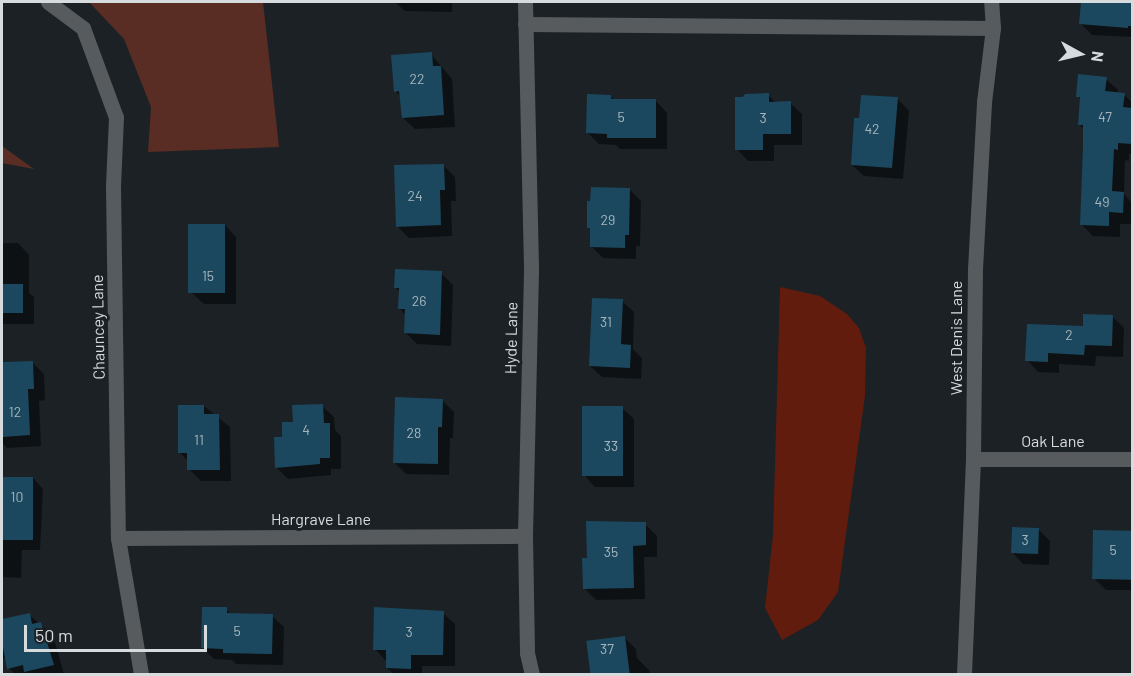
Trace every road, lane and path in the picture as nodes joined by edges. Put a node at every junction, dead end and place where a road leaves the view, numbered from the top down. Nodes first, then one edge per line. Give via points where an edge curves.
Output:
1 (48, 2) edge
2 (525, 2) edge
3 (991, 2) edge
4 (525, 24) junction
5 (993, 28) junction
6 (973, 459) junction
7 (1132, 459) edge
8 (525, 536) junction
9 (118, 538) junction
10 (141, 675) edge
11 (532, 675) edge
12 (964, 675) edge

1 - 9 street, Chauncey Lane via 84,28 116,117 113,186
2 - 4 street, Hyde Lane
3 - 5 street, West Denis Lane
4 - 5 street
4 - 8 street, Hyde Lane via 531,271
5 - 6 street, West Denis Lane via 984,102 975,269
6 - 7 street, Oak Lane
6 - 12 street, West Denis Lane
8 - 9 street, Hargrave Lane
8 - 11 street, Hyde Lane via 527,653
9 - 10 street, Chauncey Lane

